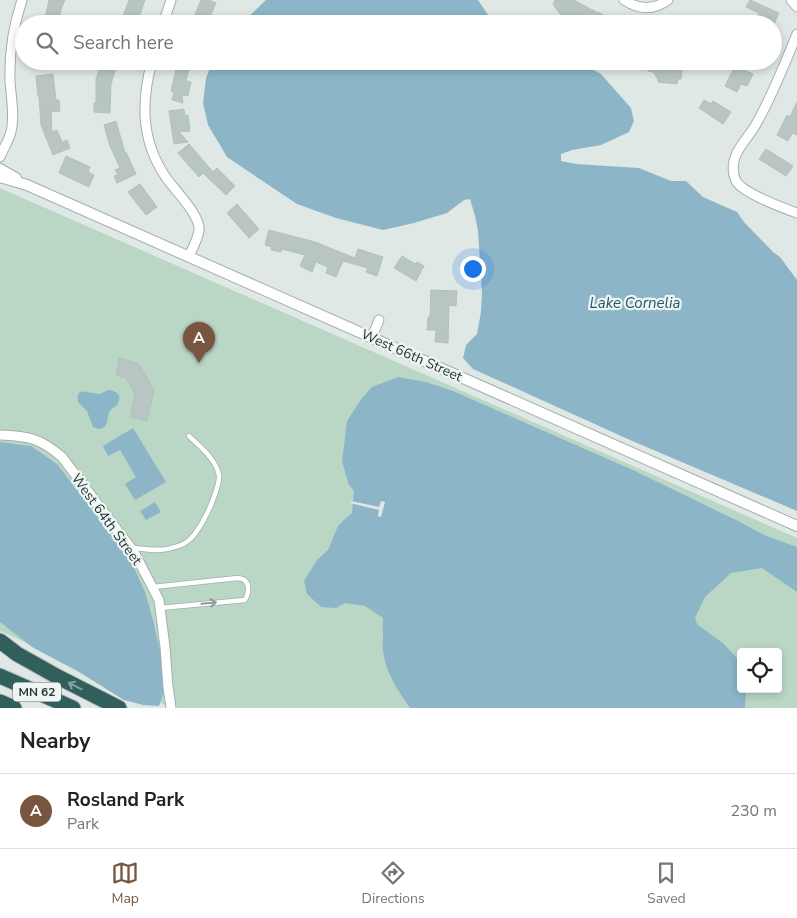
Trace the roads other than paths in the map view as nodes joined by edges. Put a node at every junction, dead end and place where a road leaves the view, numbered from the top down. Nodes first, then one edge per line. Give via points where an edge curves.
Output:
1 (22, 0) edge
2 (170, 0) edge
3 (624, 0) edge
4 (668, 0) edge
5 (791, 0) edge
6 (797, 7) edge
7 (17, 15) edge
8 (165, 15) edge
9 (15, 23) edge
10 (797, 34) edge
11 (782, 69) edge
12 (150, 70) edge
13 (781, 70) edge
14 (0, 157) edge
15 (0, 169) edge
16 (0, 177) edge
17 (27, 185) junction
18 (797, 213) edge
19 (189, 256) junction
20 (379, 320) dead end
21 (372, 337) junction
22 (0, 435) edge
23 (189, 436) dead end
24 (797, 526) edge
25 (132, 548) junction
26 (153, 588) junction
27 (160, 608) junction
28 (0, 640) edge
29 (0, 676) edge
30 (0, 702) edge
31 (14, 708) edge
32 (73, 708) edge
33 (119, 708) edge
34 (171, 708) edge

1 - 7 street
2 - 8 street
3 - 4 street via 648,8
5 - 6 street
9 - 14 street via 10,66 11,132
10 - 11 street
12 - 19 street via 145,97 148,137 164,176 196,217 199,231
13 - 18 street via 755,126 736,154 732,168 737,183 776,206
15 - 17 street, West 66th Street
16 - 17 street, West 66th Street
17 - 19 street, West 66th Street
19 - 21 street, West 66th Street
20 - 21 street
21 - 24 street, West 66th Street
22 - 25 street, West 64th Street via 35,439 51,447
23 - 25 lane via 215,465 219,476 214,497 201,524 188,541 170,549
25 - 26 street, West 64th Street
26 - 27 street, West 64th Street
27 -> 26 lane via 245,600 248,584 243,578 238,578
27 - 34 street, West 64th Street
33 -> 28 highway via 25,659
29 - 32 highway, MN 62
30 - 31 highway, MN 62

